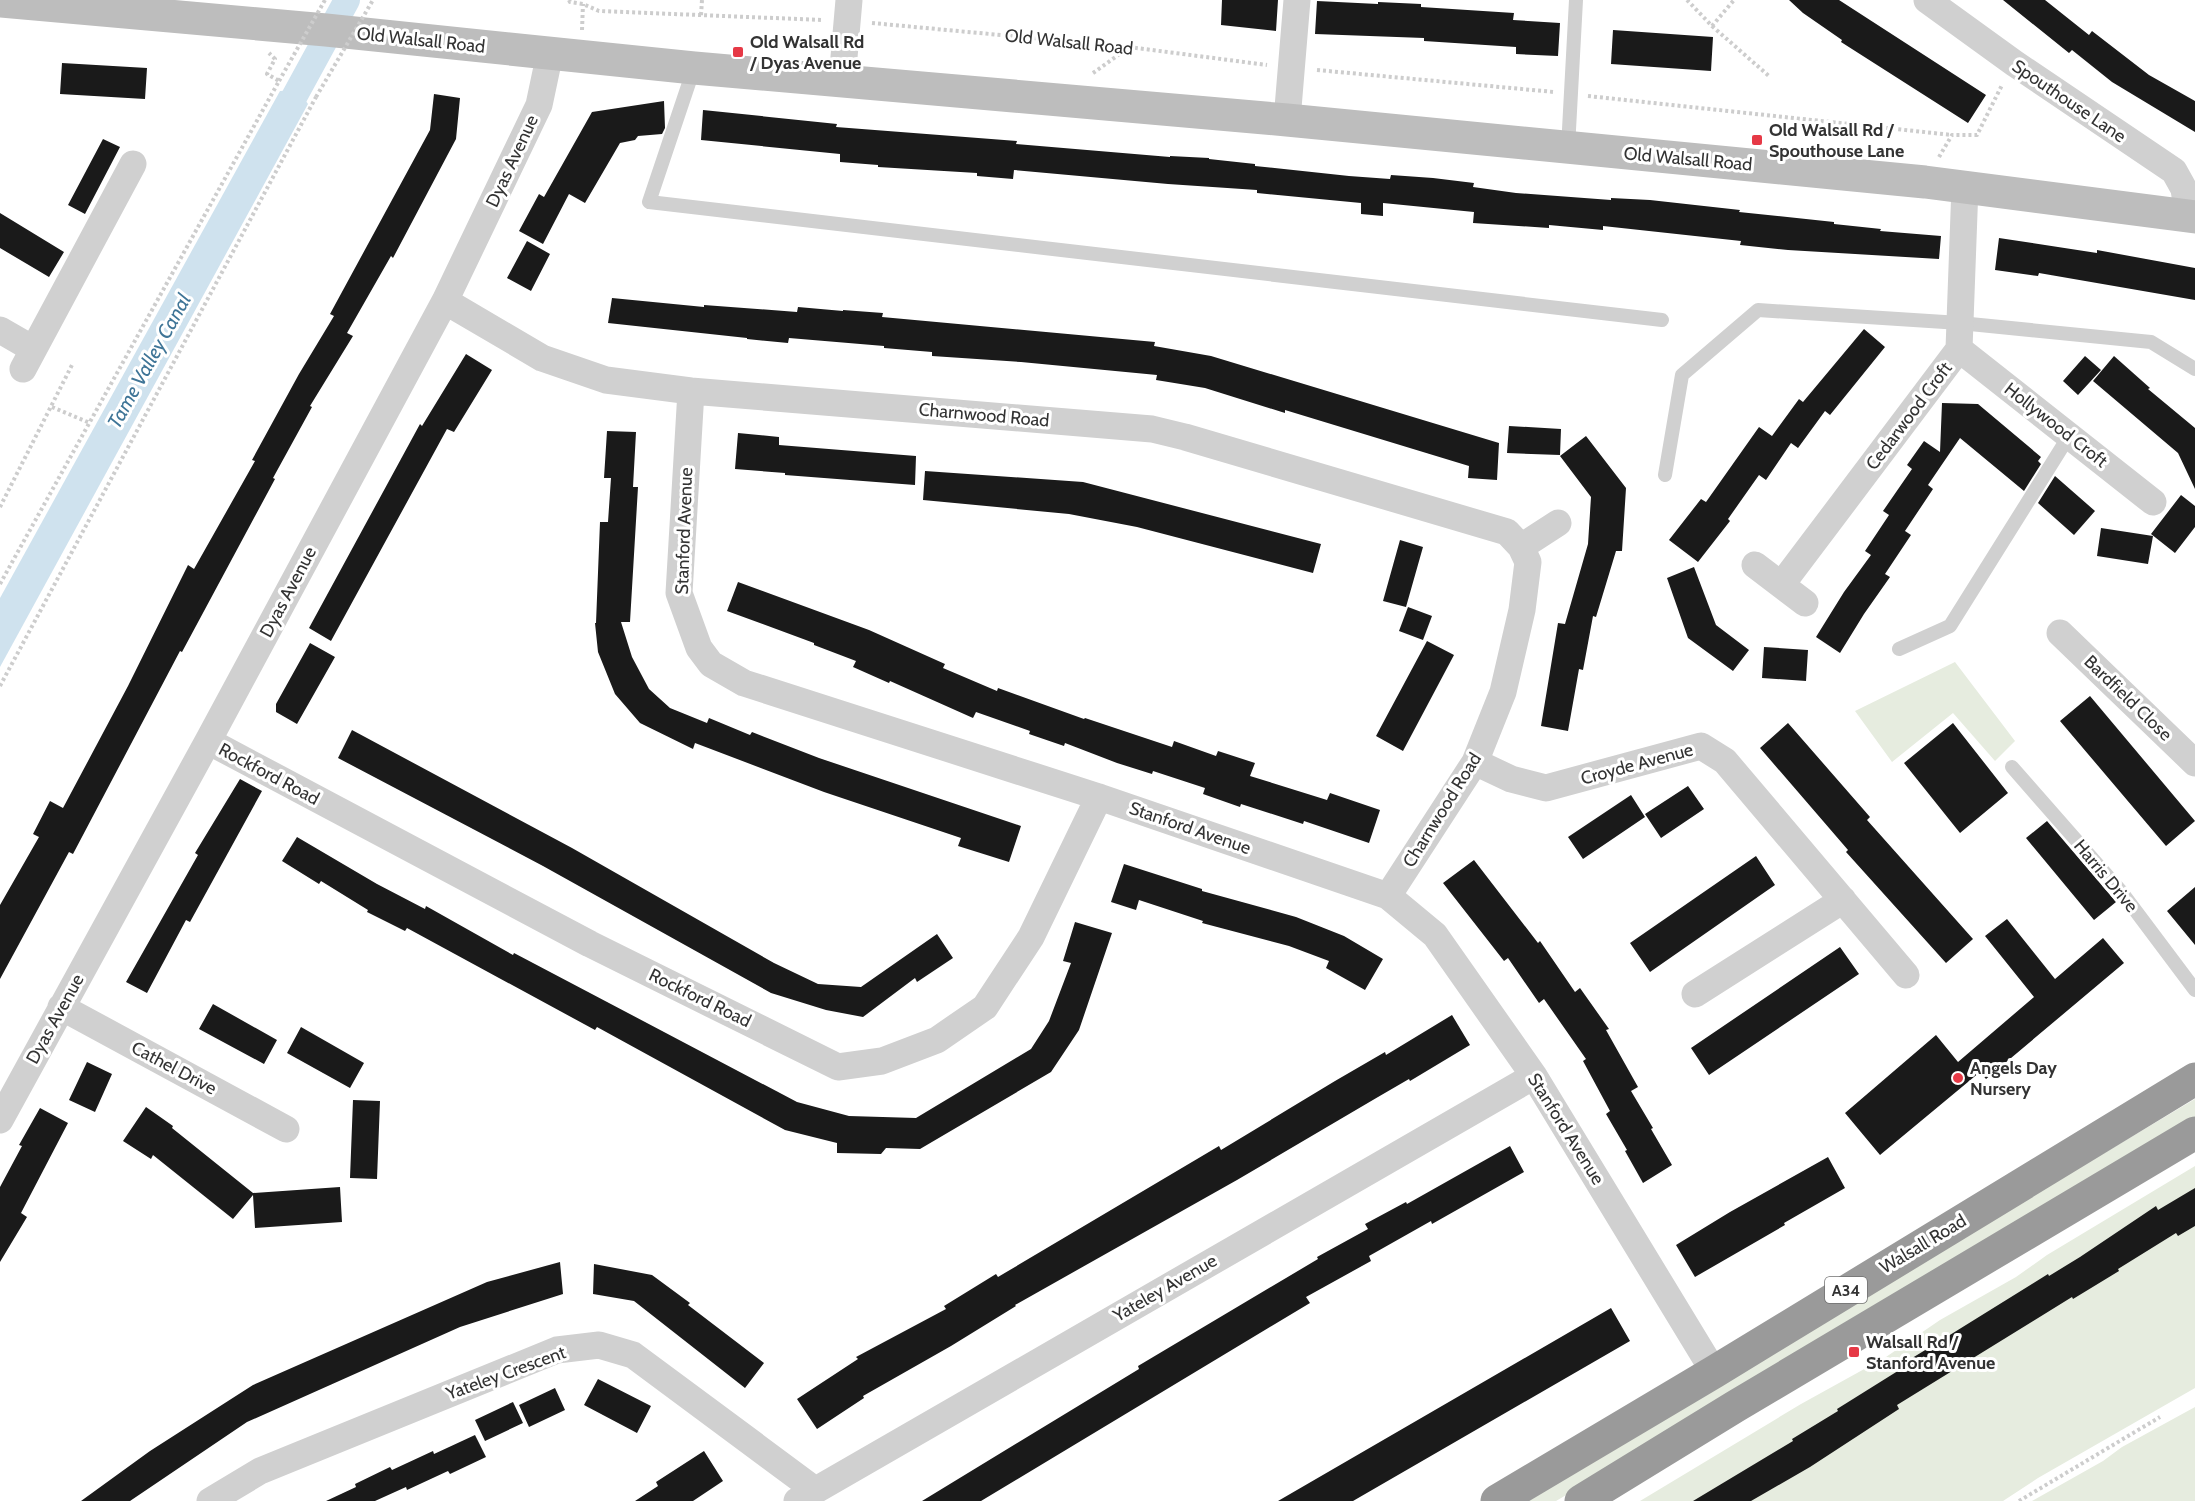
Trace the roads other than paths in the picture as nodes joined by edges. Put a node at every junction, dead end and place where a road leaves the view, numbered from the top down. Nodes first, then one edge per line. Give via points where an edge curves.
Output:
1 (1297, 0) edge
2 (1576, 0) edge
3 (1927, 0) edge
4 (0, 1) edge
5 (848, 10) edge
6 (550, 53) junction
7 (694, 68) junction
8 (842, 80) junction
9 (1287, 120) junction
10 (1568, 148) junction
11 (133, 164) dead end
12 (1965, 186) junction
13 (2191, 217) edge
14 (446, 301) junction
15 (1662, 320) dead end
16 (0, 330) edge
17 (1960, 336) junction
18 (2195, 369) edge
19 (691, 391) junction
20 (2069, 436) junction
21 (1665, 475) dead end
22 (2152, 502) dead end
23 (1558, 523) dead end
24 (1521, 547) junction
25 (1755, 565) dead end
26 (1782, 584) junction
27 (1805, 603) dead end
28 (2060, 633) dead end
29 (1899, 649) dead end
30 (208, 741) junction
31 (1475, 762) junction
32 (2195, 764) edge
33 (2012, 767) dead end
34 (1099, 797) junction
35 (1388, 896) junction
36 (1843, 900) junction
37 (1905, 975) dead end
38 (2195, 990) edge
39 (1694, 993) dead end
40 (61, 1007) junction
41 (1534, 1076) junction
42 (2195, 1079) edge
43 (0, 1120) edge
44 (286, 1129) dead end
45 (2195, 1133) edge
46 (1714, 1371) junction
47 (806, 1496) edge
48 (210, 1501) edge
49 (1497, 1501) edge
50 (1581, 1501) edge

1 - 9 street
2 - 10 lane
3 - 13 street, Spouthouse Lane via 2174,171 2184,189
4 - 6 main road, Old Walsall Road
5 - 8 street
6 - 7 main road, Old Walsall Road
6 - 14 street, Dyas Avenue via 539,105
7 - 8 main road, Old Walsall Road
7 - 15 lane via 649,202
8 - 9 main road, Old Walsall Road
9 - 10 main road, Old Walsall Road
10 - 12 main road, Old Walsall Road
11 - 16 street via 28,359
12 - 13 main road, Old Walsall Road
12 - 17 street
14 - 19 street, Charnwood Road via 542,358 606,380
14 - 30 street, Dyas Avenue
17 - 18 lane via 2151,342
17 - 20 street, Hollywood Croft
17 - 21 lane via 1758,310 1682,375
17 - 26 street, Cedarwood Croft
19 - 24 street, Charnwood Road via 1152,429 1507,532
19 - 34 street, Stanford Avenue via 679,593 699,648 711,663 744,683
20 - 22 street, Hollywood Croft
20 - 29 lane via 1950,626
23 - 24 street
24 - 31 street, Charnwood Road via 1528,562 1522,610 1503,692
25 - 26 street
26 - 27 street
28 - 32 street, Bardfield Close
30 - 34 street, Rockford Road via 590,944 838,1067 882,1061 937,1040 986,1007 1031,937
30 - 40 street, Dyas Avenue
31 - 35 street, Charnwood Road
31 - 36 street, Croyde Avenue via 1511,779 1546,788 1701,747 1725,761
33 - 38 lane, Harris Drive via 2120,890
34 - 35 street, Stanford Avenue
35 - 41 street, Stanford Avenue via 1435,935
36 - 37 street, Croyde Avenue
36 - 39 street
40 - 43 street, Dyas Avenue
40 - 44 street, Cathel Drive
41 - 46 street, Stanford Avenue
41 - 47 street, Yateley Avenue
42 - 46 highway, Walsall Road / A34
45 - 50 highway, A34
46 - 49 highway, Walsall Road / A34
47 - 48 street, Yateley Crescent via 633,1355 599,1345 546,1354 260,1471

